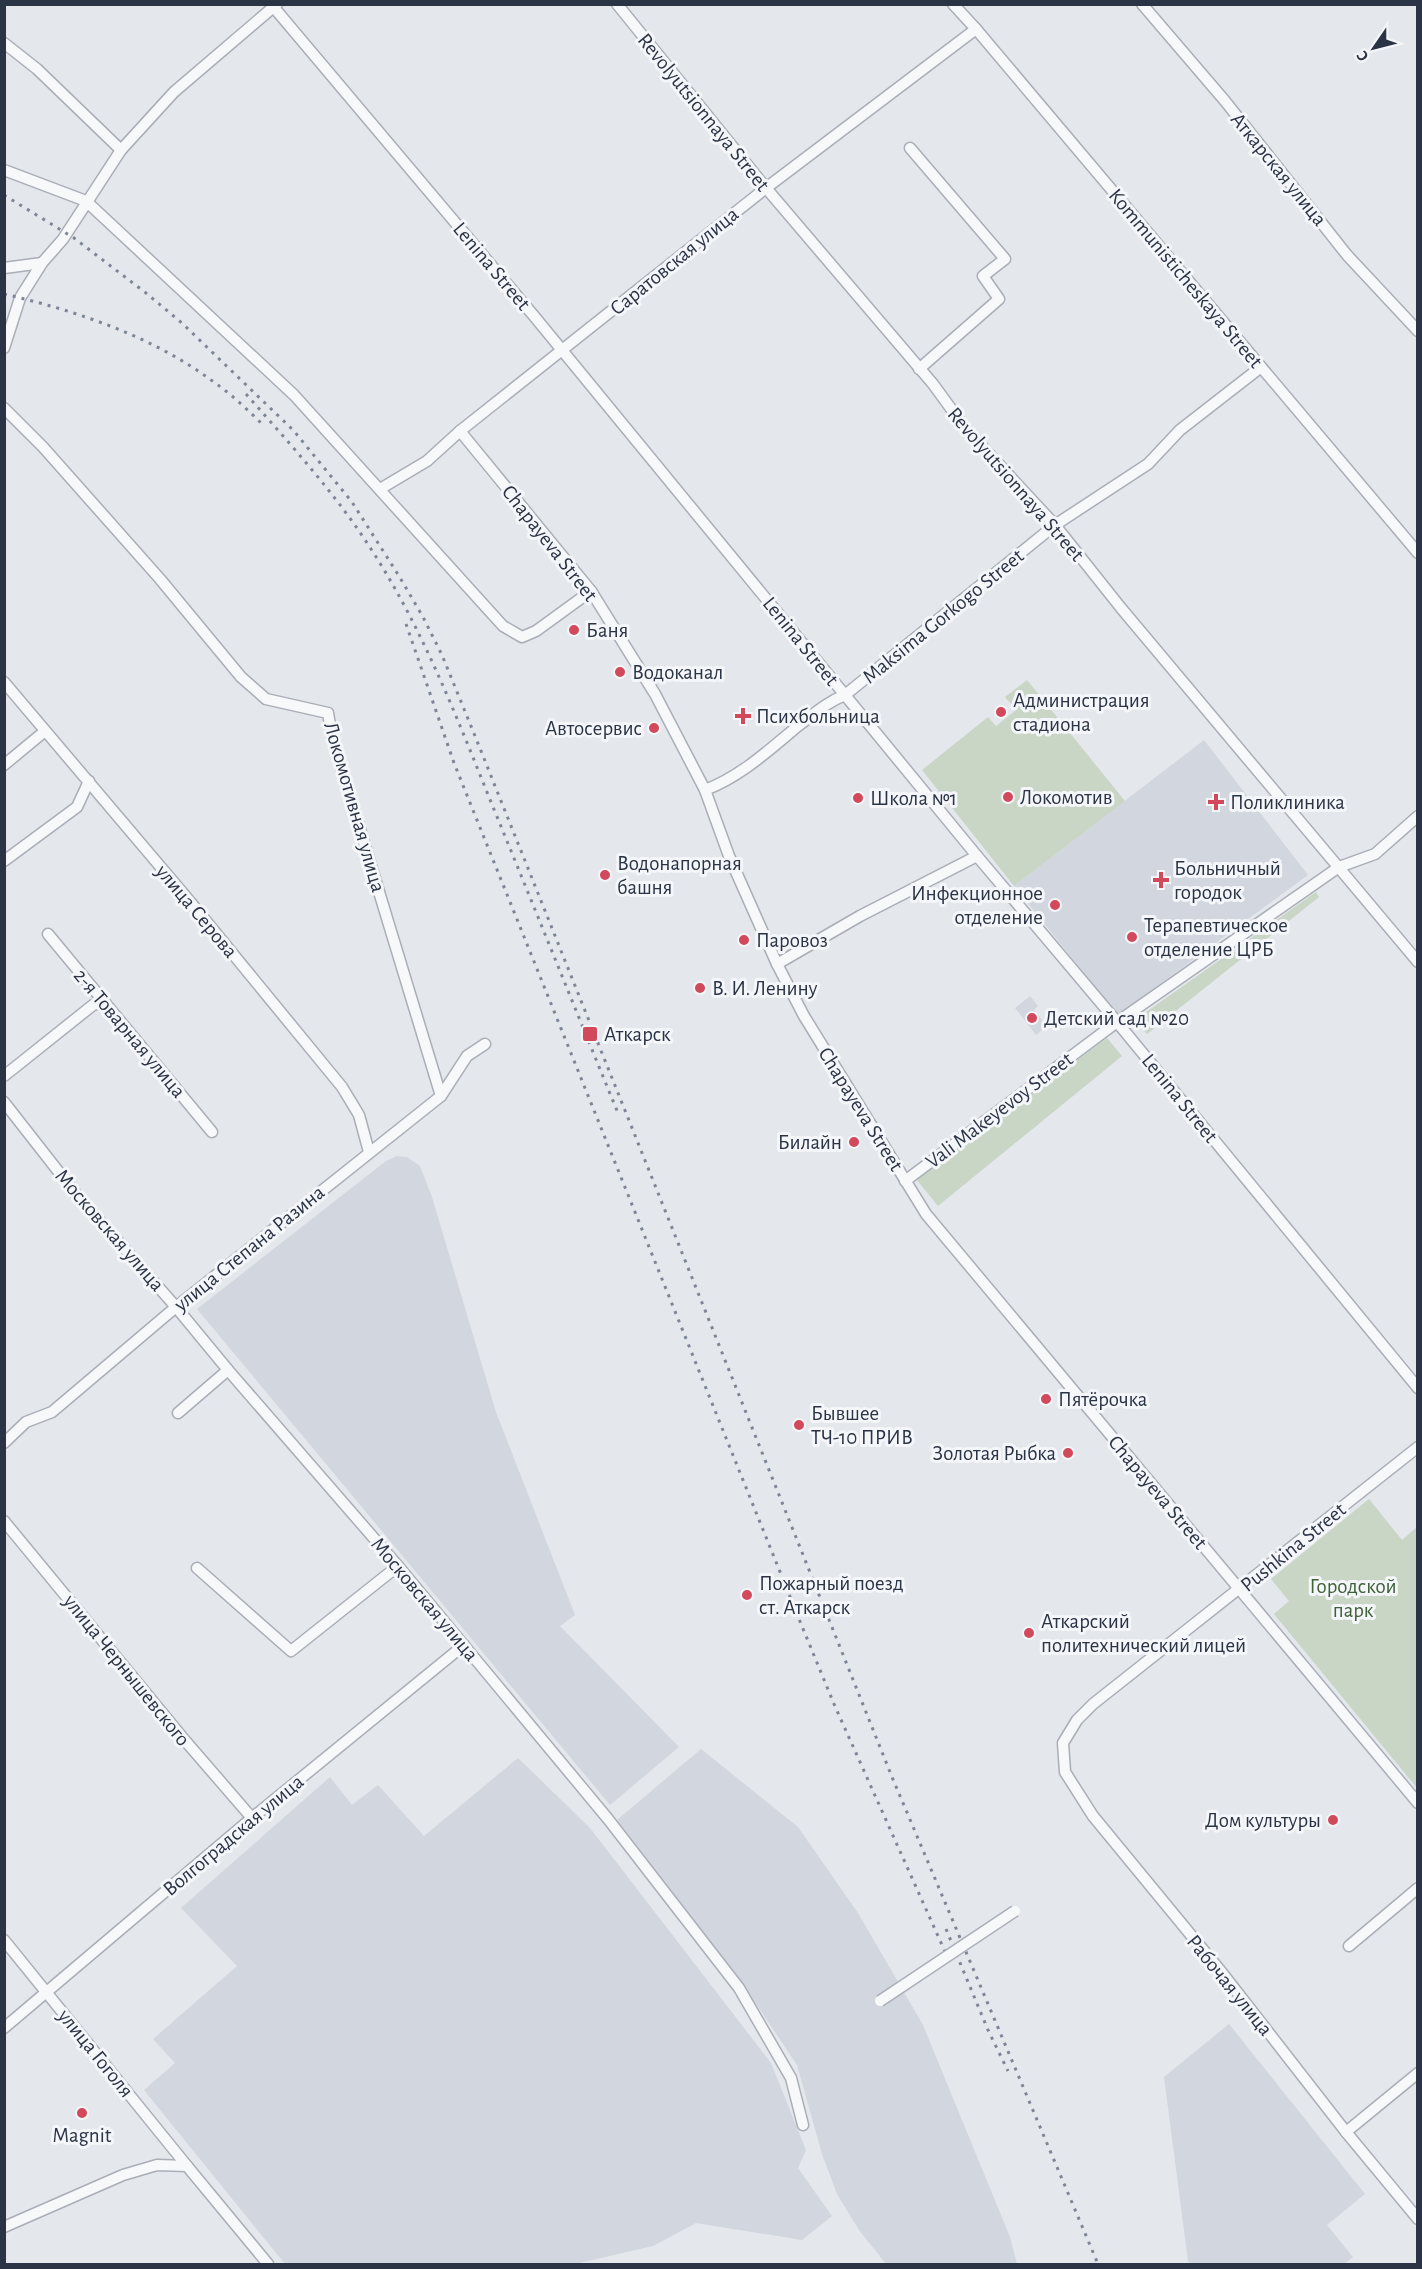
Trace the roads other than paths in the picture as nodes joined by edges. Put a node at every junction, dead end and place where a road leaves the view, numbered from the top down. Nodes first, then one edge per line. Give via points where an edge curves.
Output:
1 (617, 4) edge
2 (952, 4) edge
3 (1142, 4) edge
4 (274, 6) edge
5 (976, 29) junction
6 (4, 43) edge
7 (910, 148) dead end
8 (121, 150) junction
9 (4, 170) edge
10 (766, 188) junction
11 (86, 201) junction
12 (42, 263) junction
13 (4, 268) edge
14 (1418, 331) edge
15 (4, 348) edge
16 (562, 351) junction
17 (1261, 367) junction
18 (919, 369) junction
19 (4, 408) edge
20 (460, 431) junction
21 (380, 489) junction
22 (1055, 525) junction
23 (1418, 553) edge
24 (591, 591) junction
25 (4, 682) edge
26 (845, 695) junction
27 (45, 731) junction
28 (4, 765) edge
29 (89, 781) junction
30 (705, 790) junction
31 (1418, 816) edge
32 (977, 856) junction
33 (4, 861) edge
34 (1339, 867) junction
35 (48, 934) dead end
36 (1418, 962) edge
37 (777, 964) junction
38 (105, 1002) junction
39 (1117, 1022) junction
40 (485, 1044) dead end
41 (4, 1076) edge
42 (441, 1096) junction
43 (4, 1102) edge
44 (212, 1132) dead end
45 (369, 1152) junction
46 (905, 1181) junction
47 (176, 1307) junction
48 (228, 1370) junction
49 (1418, 1388) edge
50 (178, 1413) dead end
51 (4, 1443) edge
52 (1418, 1447) edge
53 (4, 1521) edge
54 (398, 1566) junction
55 (196, 1568) dead end
56 (1240, 1589) junction
57 (464, 1645) junction
58 (1063, 1743) joint
59 (1418, 1803) edge
60 (252, 1818) junction
61 (1418, 1888) edge
62 (1015, 1911) dead end
63 (4, 1940) edge
64 (1350, 1946) dead end
65 (46, 1991) junction
66 (880, 2001) dead end
67 (4, 2028) edge
68 (1418, 2073) edge
69 (803, 2125) dead end
70 (1346, 2132) junction
71 (188, 2166) junction
72 (1418, 2219) edge
73 (4, 2227) edge
74 (268, 2265) edge

1 - 10 street, Revolyutsionnaya Street
2 - 5 street, Kommunisticheskaya Street
3 - 14 street, Аткарская улица via 1347,255
4 - 8 street via 174,92
4 - 16 street, Lenina Street
5 - 10 street, Саратовская улица
5 - 17 street, Kommunisticheskaya Street
6 - 8 street via 38,69
7 - 18 street via 1005,259 983,276 999,299
8 - 11 street
9 - 11 street
10 - 16 street, Саратовская улица
10 - 18 street, Revolyutsionnaya Street
11 - 12 street
11 - 21 street via 294,395
12 - 13 street
12 - 15 street via 20,298
16 - 20 street, Саратовская улица
16 - 26 street, Lenina Street
17 - 22 street, Maksima Gorkogo Street via 1180,430 1148,464
17 - 23 street, Kommunisticheskaya Street
18 - 22 street, Revolyutsionnaya Street via 965,428
19 - 42 street, Локомотивная улица via 144,561 241,677 266,699 328,713
20 - 21 street via 427,461
20 - 24 street, Chapayeva Street
21 - 24 street via 503,626 522,637
22 - 26 street, Maksima Gorkogo Street
22 - 34 street, Revolyutsionnaya Street
24 - 30 street, Chapayeva Street via 655,694
25 - 27 street, улица Серова
26 - 30 street, Maksima Gorkogo Street via 830,701 722,784
26 - 32 street, Lenina Street
27 - 28 street
27 - 29 street, улица Серова
29 - 33 street via 77,807
29 - 45 street, улица Серова via 342,1087 359,1115
30 - 37 street, Chapayeva Street via 729,856
31 - 34 street, Vali Makeyevoy Street via 1376,854
32 - 37 street
32 - 39 street, Lenina Street
34 - 36 street, Revolyutsionnaya Street
34 - 39 street, Vali Makeyevoy Street
35 - 38 street, 2-я Товарная улица
37 - 46 street, Chapayeva Street via 804,1016
38 - 41 street via 93,1005
38 - 44 street, 2-я Товарная улица
39 - 46 street, Vali Makeyevoy Street
39 - 49 street, Lenina Street
40 - 42 street, улица Степана Разина via 467,1056
42 - 45 street, улица Степана Разина
43 - 47 street, Московская улица via 76,1194
45 - 47 street, улица Степана Разина
46 - 56 street, Chapayeva Street via 926,1214
47 - 48 street, Московская улица
47 - 51 street, улица Степана Разина via 52,1412 26,1422
48 - 50 street
48 - 54 street, Московская улица
52 - 56 street, Pushkina Street
53 - 60 street, улица Чернышевского
54 - 55 street via 291,1651
54 - 57 street, Московская улица
56 - 58 street, Pushkina Street via 1093,1704
56 - 59 street, Chapayeva Street
57 - 60 street, Волгоградская улица
57 - 69 street, Московская улица via 608,1819 739,1988 791,2078
58 - 70 street, Рабочая улица via 1065,1772 1093,1816
60 - 65 street, Волгоградская улица
61 - 64 street
62 - 66 street, bridge
63 - 65 street, улица Гоголя
65 - 67 street, Волгоградская улица
65 - 71 street, улица Гоголя
68 - 70 street
70 - 72 street, Рабочая улица
71 - 73 street via 157,2165 123,2175
71 - 74 street, улица Гоголя

